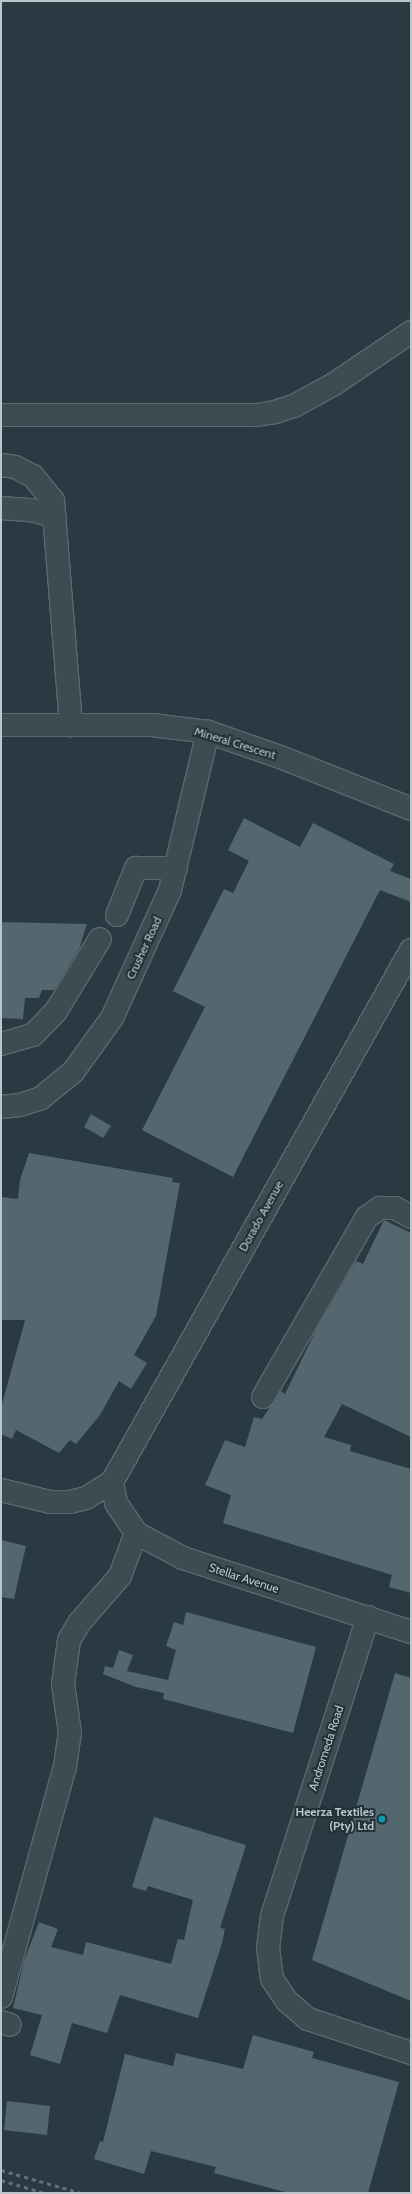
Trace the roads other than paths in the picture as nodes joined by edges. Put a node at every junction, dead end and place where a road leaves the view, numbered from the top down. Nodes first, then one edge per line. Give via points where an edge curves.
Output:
1 (411, 332) edge
2 (1, 415) edge
3 (1, 465) edge
4 (1, 508) edge
5 (55, 517) junction
6 (1, 725) edge
7 (71, 725) junction
8 (208, 732) junction
9 (411, 809) edge
10 (176, 868) junction
11 (117, 915) dead end
12 (100, 939) dead end
13 (411, 950) edge
14 (1, 1044) edge
15 (1, 1107) edge
16 (411, 1217) edge
17 (263, 1397) dead end
18 (112, 1482) junction
19 (1, 1490) edge
20 (136, 1534) junction
21 (368, 1617) junction
22 (411, 1632) edge
23 (1, 1997) edge
24 (411, 2053) edge

1 - 2 street via 334,384 294,406 275,412 257,415
3 - 5 street via 15,467 33,476 50,494
4 - 5 street via 32,510
5 - 7 street
6 - 7 street, Mineral Crescent
7 - 8 street, Mineral Crescent via 152,725
8 - 9 street, Mineral Crescent via 283,758
8 - 10 street, Crusher Road
10 - 11 street via 136,868
10 - 15 street, Crusher Road via 170,890 151,935 112,1018 93,1045 73,1072 41,1098 20,1105
12 - 14 street via 56,1011 33,1035
13 - 18 street, Dorado Avenue
16 - 17 street via 396,1208 380,1208 367,1216
18 - 19 street via 86,1498 70,1502 50,1502
18 - 20 street, Stellar Avenue via 116,1504
20 - 21 street, Stellar Avenue via 183,1558
20 - 23 street via 120,1576 80,1622 69,1640 63,1684 70,1733 65,1767
21 - 22 street, Stellar Avenue
21 - 24 street, Andromeda Road via 272,1916 268,1947 272,1979 287,2001 308,2019

